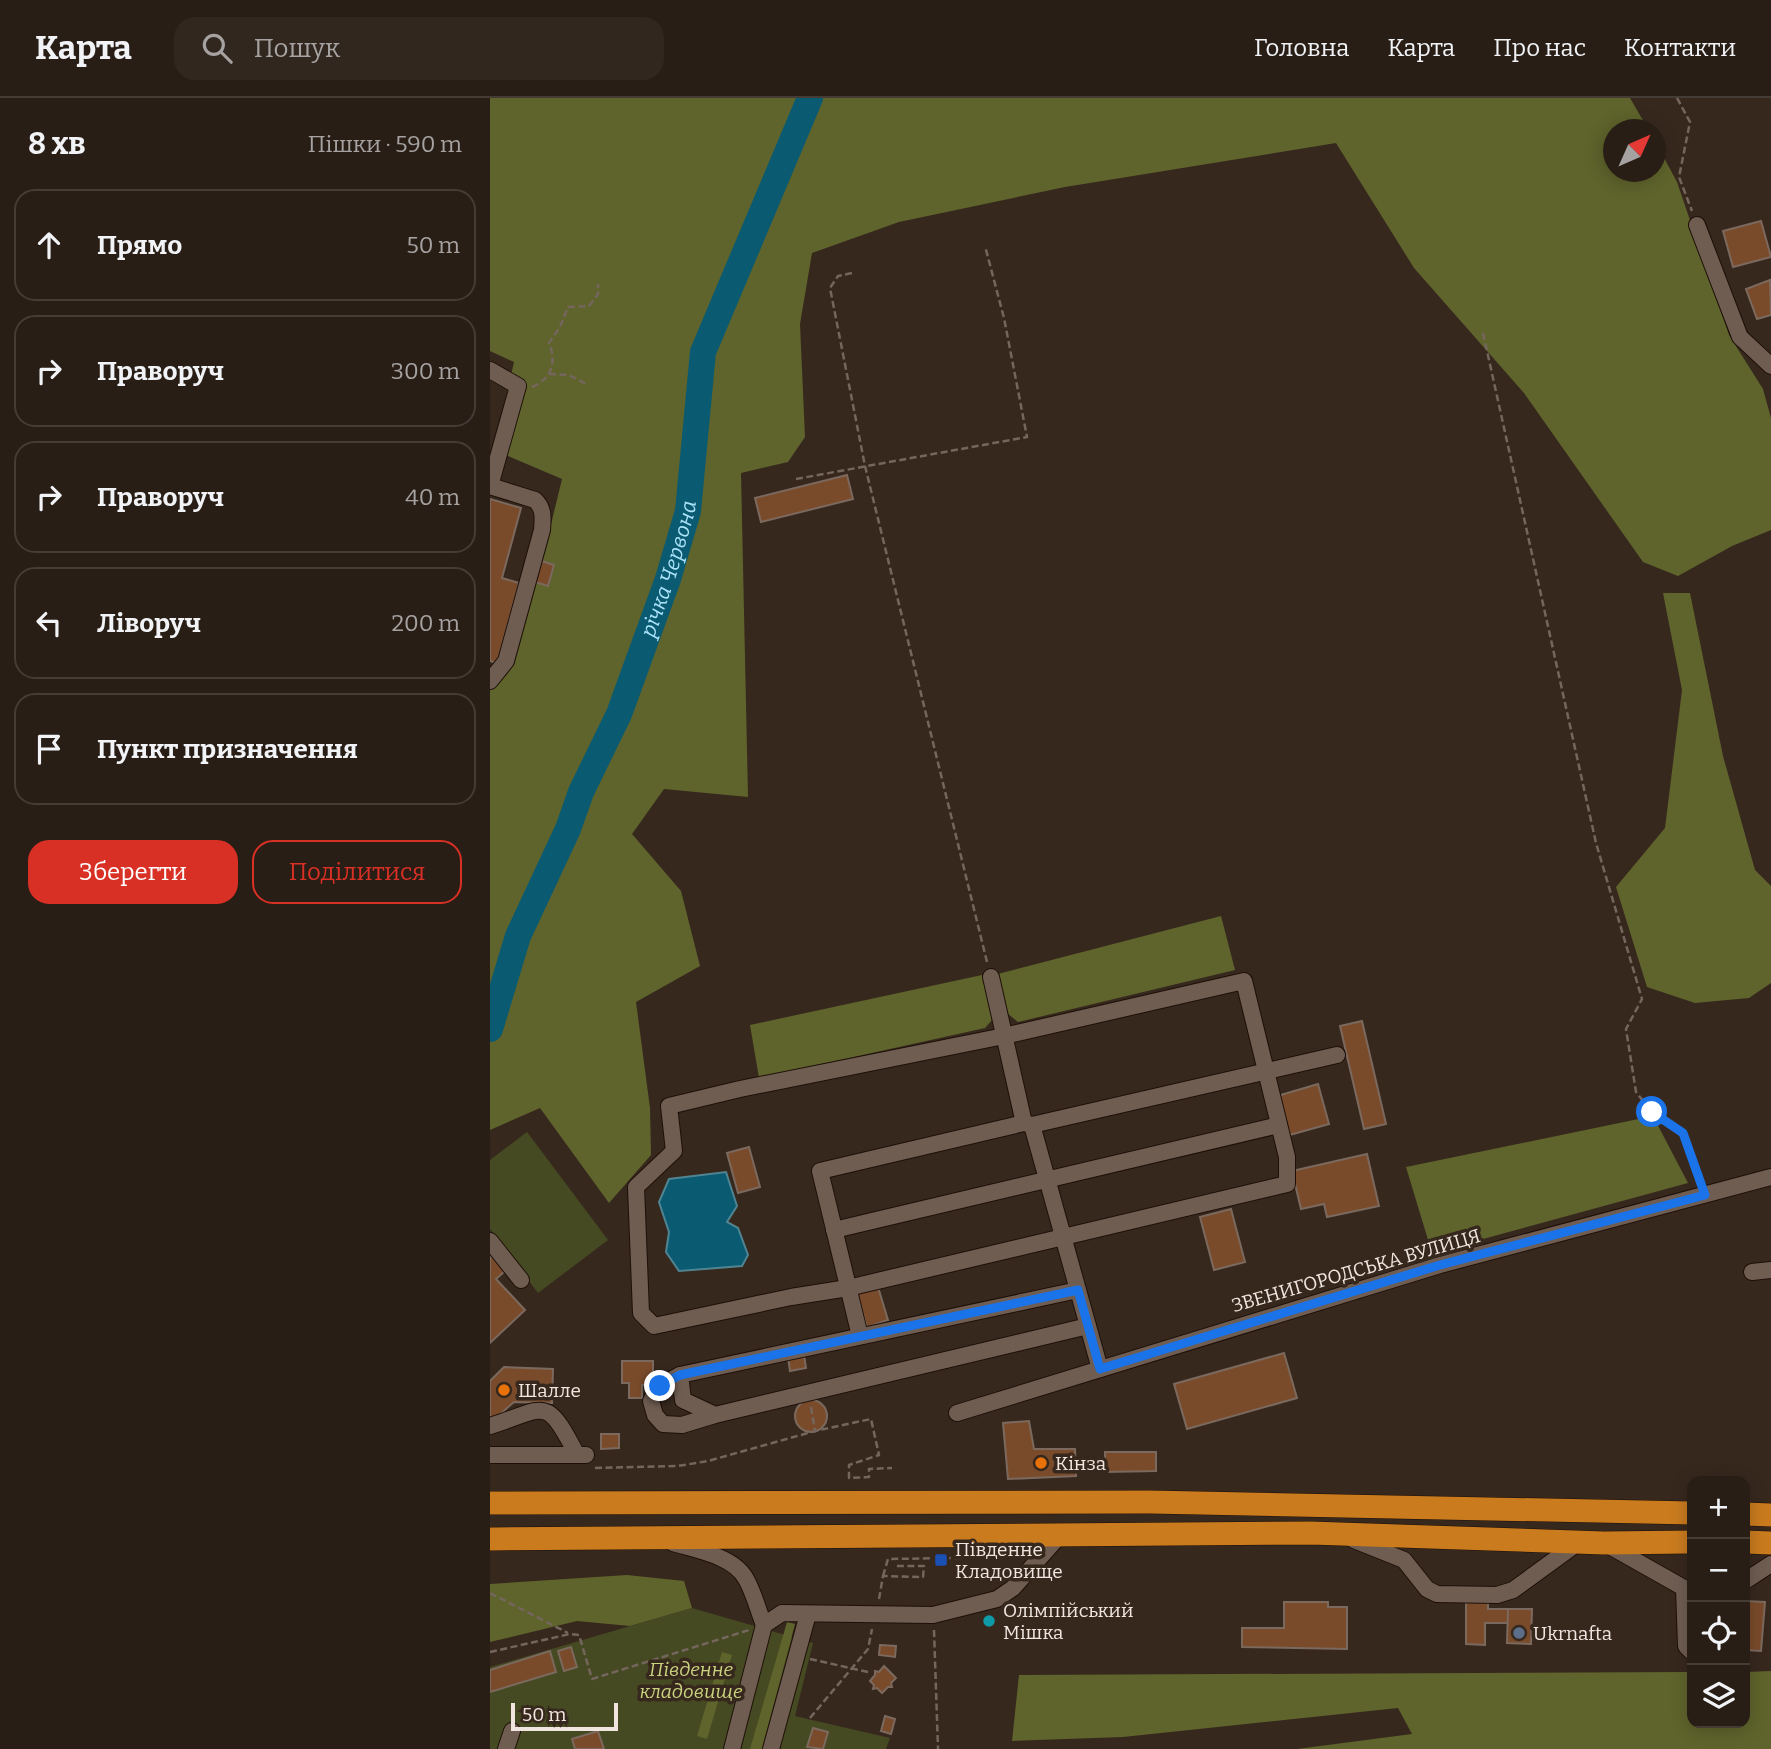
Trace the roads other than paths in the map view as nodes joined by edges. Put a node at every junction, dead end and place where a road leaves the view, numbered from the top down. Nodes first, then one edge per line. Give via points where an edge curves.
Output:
1 (1697, 225) road end
2 (1771, 366) edge
3 (490, 370) edge
4 (490, 486) edge
5 (490, 681) edge
6 (991, 977) road end
7 (1004, 1036) junction
8 (1336, 1055) dead end
9 (1266, 1072) junction
10 (1028, 1124) junction
11 (1279, 1125) junction
12 (1771, 1177) edge
13 (1047, 1180) junction
14 (834, 1230) junction
15 (1063, 1236) junction
16 (490, 1241) edge
17 (1771, 1270) edge
18 (1752, 1272) dead end
19 (521, 1280) dead end
20 (848, 1289) junction
21 (1078, 1290) junction
22 (1088, 1326) junction
23 (860, 1336) junction
24 (1100, 1369) junction
25 (680, 1375) junction
26 (957, 1413) dead end
27 (715, 1415) junction
28 (490, 1426) edge
29 (490, 1455) edge
30 (490, 1503) edge
31 (1687, 1513) edge
32 (1750, 1514) edge
33 (1771, 1515) edge
34 (1061, 1534) junction
35 (1335, 1534) junction
36 (658, 1538) junction
37 (490, 1539) edge
38 (1579, 1541) junction
39 (1604, 1542) junction
40 (1687, 1542) edge
41 (1750, 1542) edge
42 (1771, 1543) edge
43 (1771, 1564) edge
44 (1750, 1578) edge
45 (1687, 1587) edge
46 (808, 1614) junction
47 (1687, 1617) edge
48 (764, 1625) junction
49 (1687, 1647) edge
50 (512, 1731) dead end
51 (506, 1749) edge
52 (732, 1749) edge
53 (772, 1749) edge

1 - 2 street via 1740,337
3 - 4 street via 518,386
4 - 5 street via 534,500 543,517 506,661
6 - 7 street
7 - 9 street via 1244,981
7 - 10 street
7 - 20 street via 669,1106 674,1150 636,1187 641,1313 654,1326
8 - 9 street
9 - 10 street
9 - 11 street
10 - 13 street
10 - 14 street via 820,1171
11 - 13 street
11 - 15 street via 1287,1157 1287,1184
12 - 24 street, ЗВЕНИГОРОДСЬКА ВУЛИЦЯ via 1440,1265
13 - 14 street
13 - 15 street
14 - 20 street
15 - 20 street
15 - 21 street
16 - 19 street
17 - 18 street
20 - 23 street
21 - 22 street
21 - 23 street
22 - 24 street
22 - 27 street
23 - 25 street
24 - 26 street, ЗВЕНИГОРОДСЬКА ВУЛИЦЯ
25 - 27 street via 682,1400
25 - 27 street via 660,1386 651,1401 655,1415 663,1424 682,1425
28 - 29 street via 543,1409 563,1426 584,1459
30 - 31 highway via 1150,1502
32 - 33 highway
34 - 35 highway
34 - 36 highway
34 - 46 street via 1013,1588 997,1599 933,1615
35 - 38 highway
35 - 38 street via 1404,1559 1427,1589 1437,1594 1497,1595 1513,1590
36 - 37 highway
36 - 48 street via 738,1569 746,1577
38 - 39 highway
39 - 40 highway
39 - 45 street
41 - 42 highway
43 - 44 street
46 - 48 street via 782,1613
46 - 53 street
47 - 49 street
48 - 52 street
50 - 51 street

